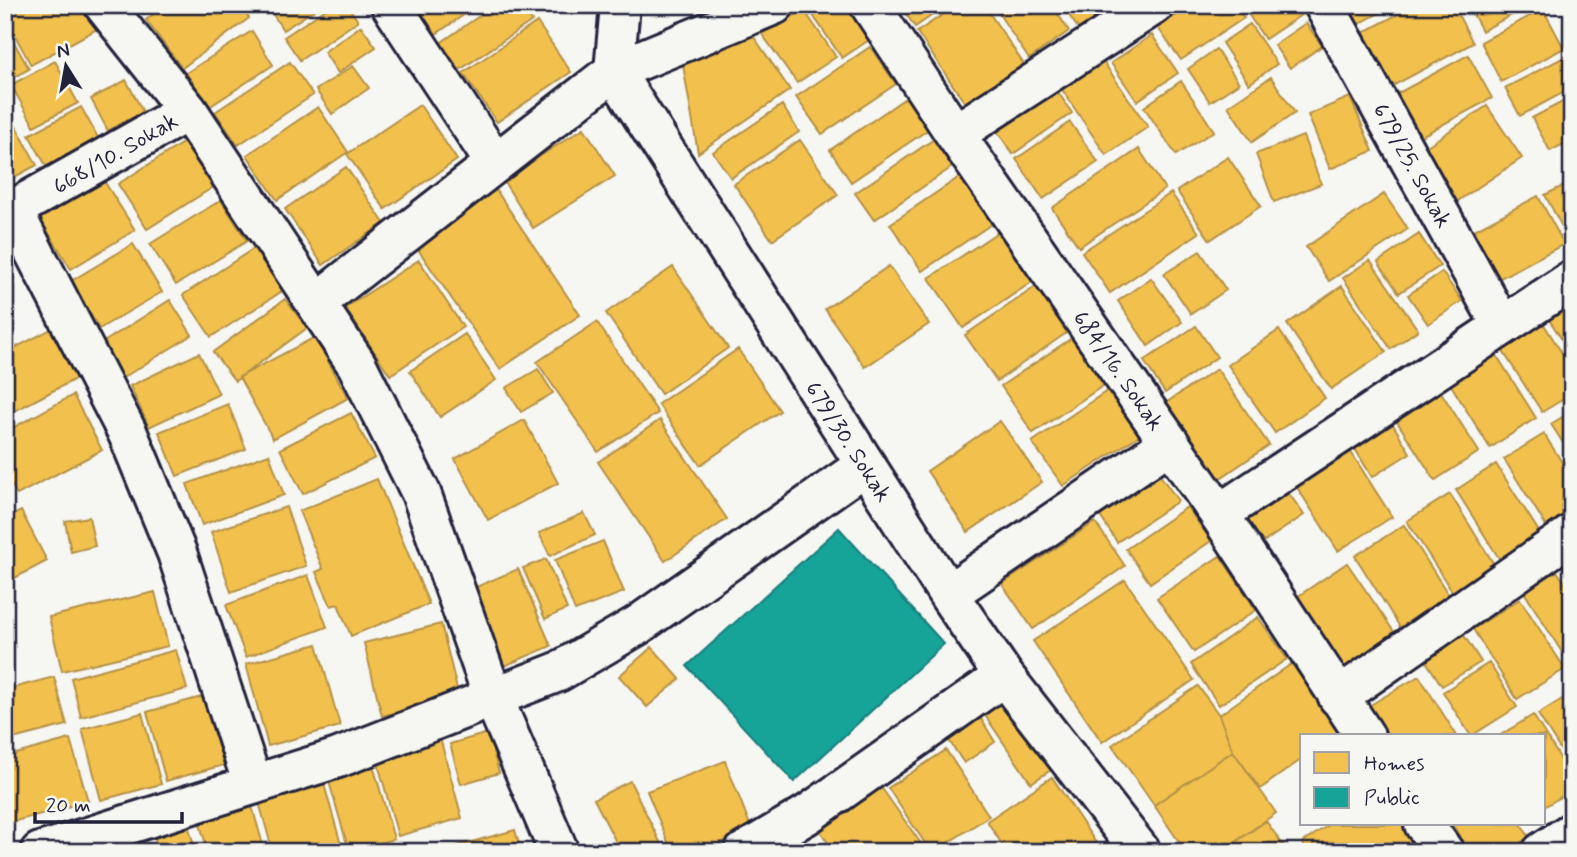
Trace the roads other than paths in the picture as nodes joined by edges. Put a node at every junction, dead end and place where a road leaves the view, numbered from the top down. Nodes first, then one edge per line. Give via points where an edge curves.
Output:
1 (104, 5) edge
2 (391, 5) edge
3 (620, 5) edge
4 (774, 5) edge
5 (870, 5) edge
6 (1154, 5) edge
7 (1324, 5) edge
8 (614, 71) junction
9 (188, 111) junction
10 (955, 134) junction
11 (495, 163) junction
12 (9, 213) edge
13 (1572, 279) edge
14 (316, 303) junction
15 (1503, 326) junction
16 (1170, 443) junction
17 (864, 466) junction
18 (1219, 514) junction
19 (1572, 534) edge
20 (948, 594) junction
21 (1004, 676) junction
22 (1338, 697) junction
23 (493, 698) junction
24 (1363, 734) edge
25 (253, 785) junction
26 (1425, 826) edge
27 (1572, 832) edge
28 (40, 852) edge
29 (559, 852) edge
30 (744, 852) edge
31 (1141, 852) edge
32 (1444, 852) edge
33 (1542, 852) edge

1 - 9 street
2 - 11 street
3 - 8 street
4 - 8 street
5 - 10 street, 684/16. Sokak
6 - 10 street
7 - 15 street, 679/25. Sokak
8 - 11 street
8 - 17 street, 679/30. Sokak
9 - 12 street, 668/10. Sokak
9 - 14 street
10 - 16 street, 684/16. Sokak
11 - 14 street
12 - 25 street via 128,435 177,554
13 - 15 street
14 - 23 street via 357,365 421,493
15 - 18 street
16 - 18 street, 684/16. Sokak
16 - 20 street
17 - 20 street, 679/30. Sokak
17 - 23 street via 638,625 558,671
18 - 22 street, 684/16. Sokak
19 - 22 street
20 - 21 street, 679/30. Sokak
21 - 30 street via 808,814
21 - 31 street, 679/30. Sokak
22 - 24 street, 684/16. Sokak
23 - 25 street via 338,758
23 - 29 street
25 - 28 street
26 - 32 street
27 - 33 street

